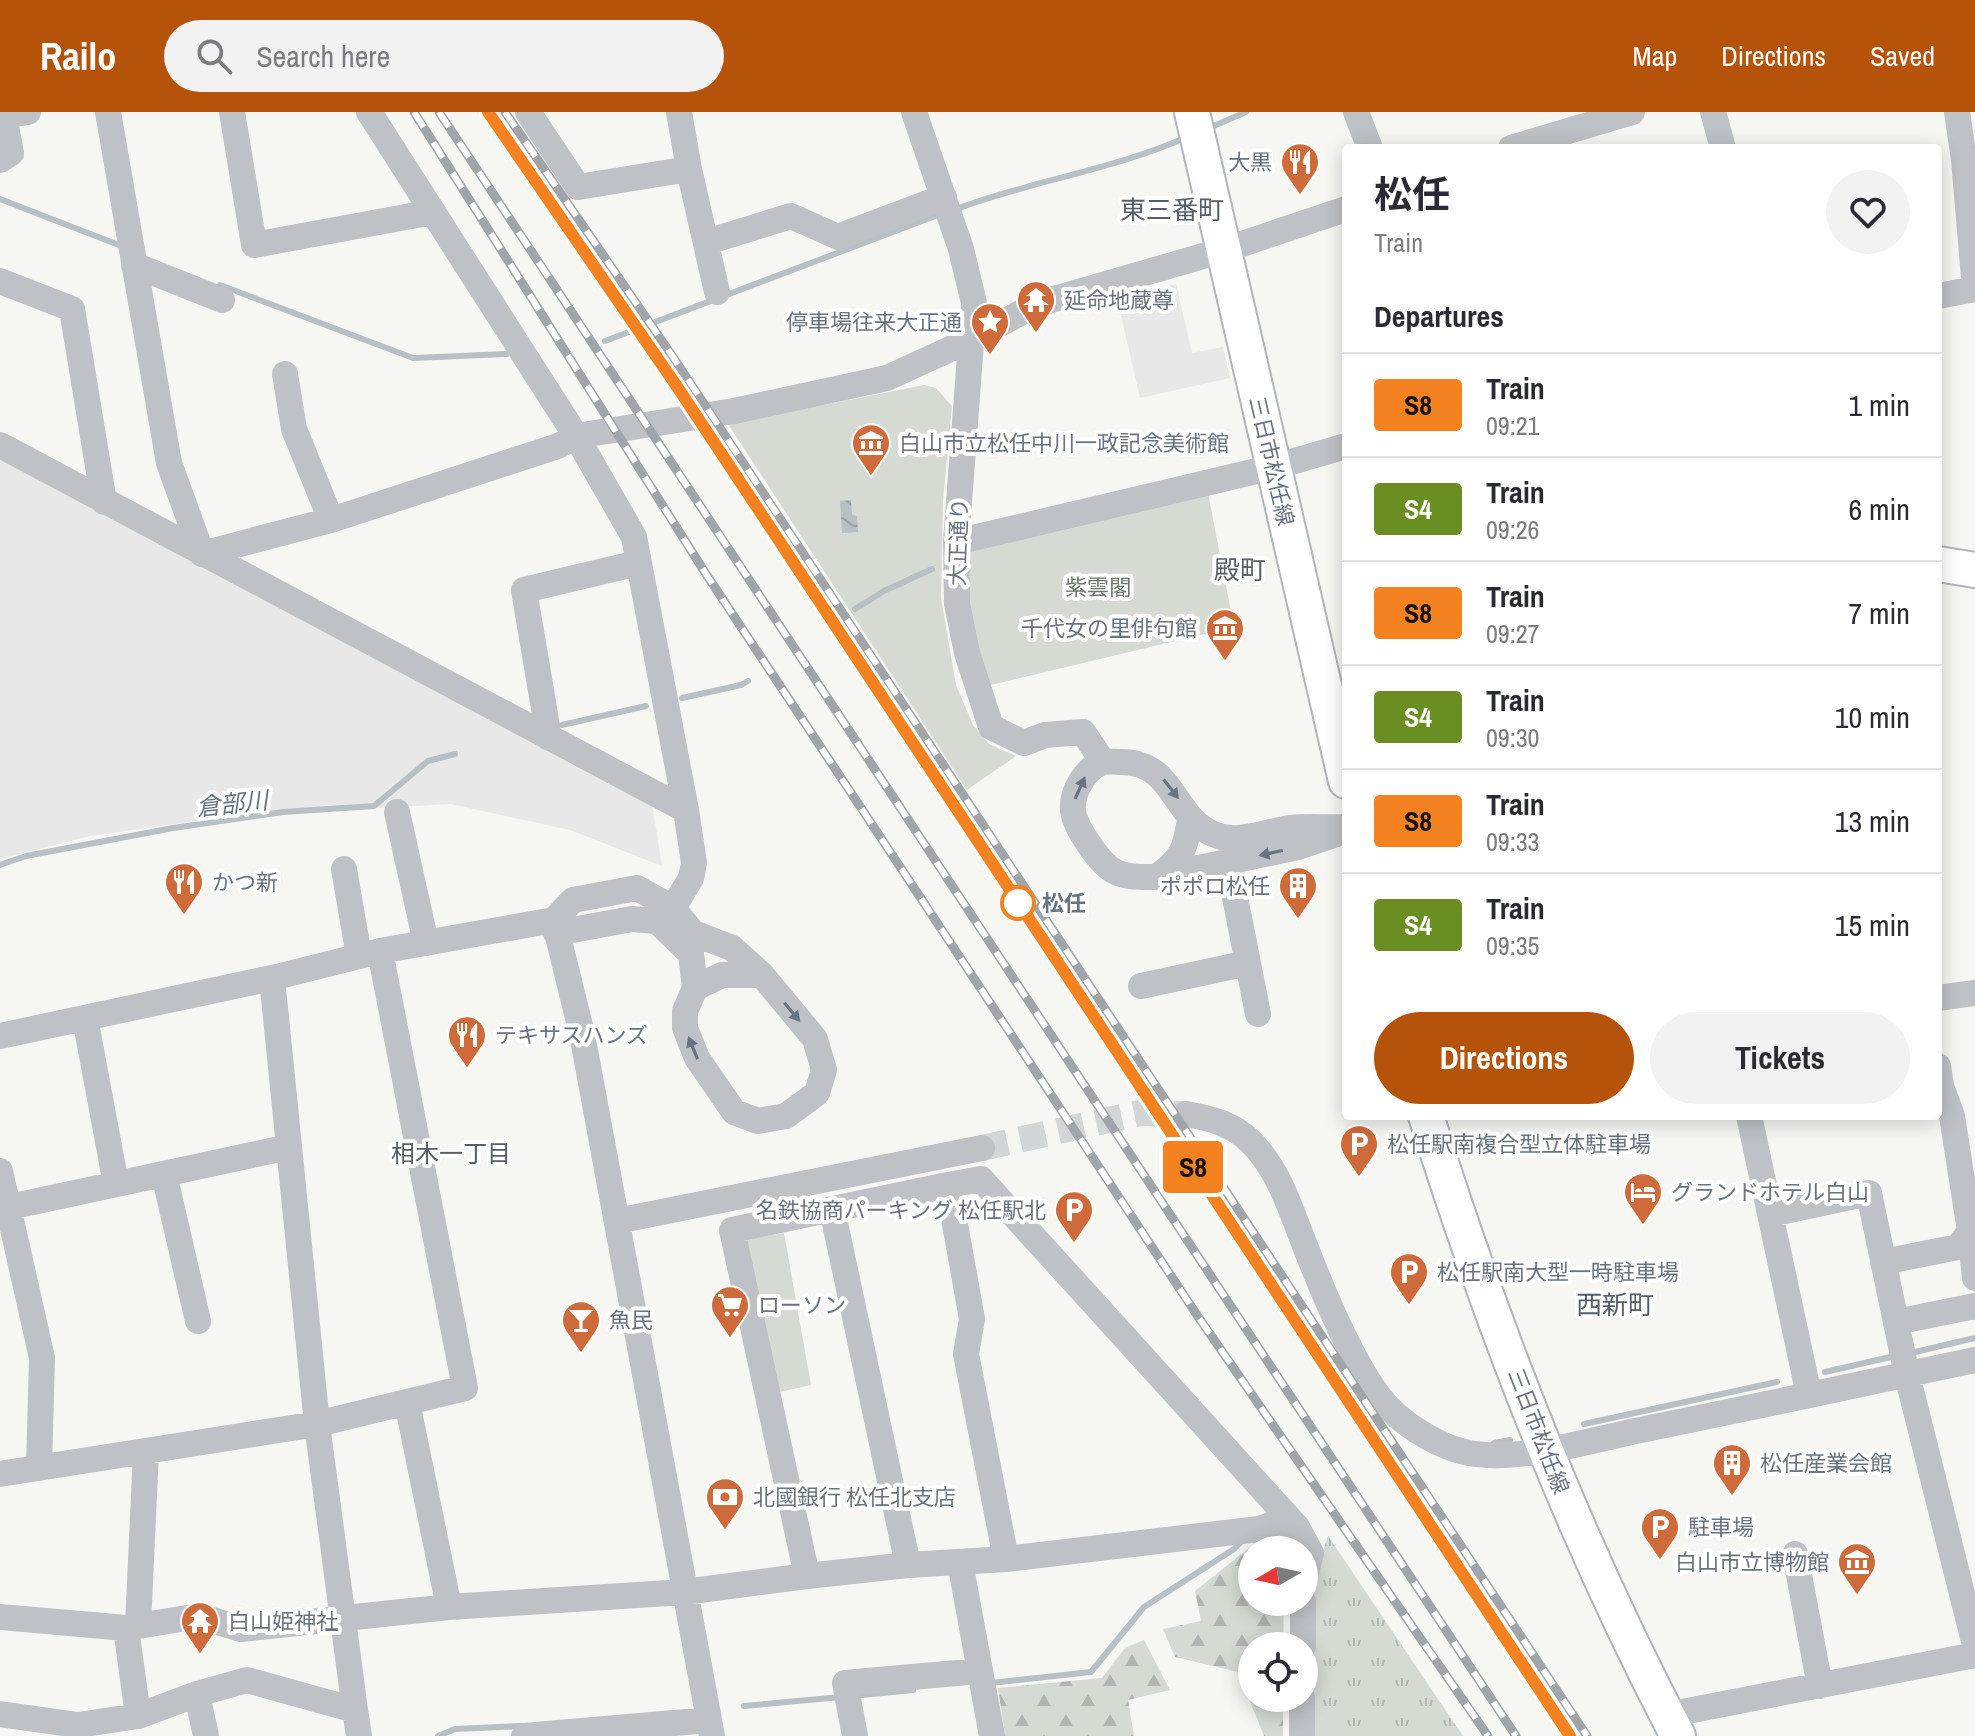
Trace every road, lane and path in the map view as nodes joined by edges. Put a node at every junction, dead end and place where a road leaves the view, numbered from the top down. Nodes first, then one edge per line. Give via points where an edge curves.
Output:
1 (28, 112) edge
2 (108, 112) edge
3 (232, 112) edge
4 (369, 112) edge
5 (528, 112) edge
6 (679, 112) edge
7 (914, 112) edge
8 (1356, 112) edge
9 (1632, 112) edge
10 (1713, 112) edge
11 (1957, 112) edge
12 (1195, 126) edge
13 (1368, 144) edge
14 (1524, 144) edge
15 (1722, 144) edge
16 (0, 160) edge
17 (689, 169) junction
18 (947, 208) junction
19 (1342, 210) edge
20 (433, 212) junction
21 (707, 242) junction
22 (1224, 250) junction
23 (134, 265) junction
24 (0, 281) edge
25 (1975, 289) edge
26 (717, 292) dead end
27 (1942, 295) edge
28 (222, 300) dead end
29 (972, 339) junction
30 (285, 374) dead end
31 (576, 436) junction
32 (0, 445) edge
33 (1342, 447) edge
34 (1274, 467) junction
35 (104, 502) junction
36 (331, 520) junction
37 (956, 542) junction
38 (202, 554) junction
39 (638, 563) junction
40 (1942, 565) edge
41 (1975, 570) edge
42 (549, 738) junction
43 (1103, 762) junction
44 (1342, 764) edge
45 (686, 810) junction
46 (397, 812) dead end
47 (1190, 820) junction
48 (1342, 829) edge
49 (1342, 830) edge
50 (1228, 862) junction
51 (344, 869) dead end
52 (1156, 877) junction
53 (665, 915) junction
54 (555, 926) junction
55 (426, 943) junction
56 (370, 954) junction
57 (1248, 963) junction
58 (762, 975) junction
59 (272, 978) junction
60 (1141, 986) dead end
61 (695, 988) junction
62 (1975, 993) edge
63 (1942, 997) edge
64 (1258, 1014) dead end
65 (85, 1018) junction
66 (0, 1036) edge
67 (1942, 1089) edge
68 (1186, 1114) tunnel mouth
69 (1427, 1120) edge
70 (1750, 1120) edge
71 (289, 1147) junction
72 (982, 1148) tunnel mouth
73 (0, 1171) edge
74 (164, 1174) junction
75 (116, 1184) junction
76 (948, 1185) junction
77 (4, 1208) edge
78 (832, 1209) junction
79 (1771, 1214) junction
80 (617, 1221) junction
81 (1970, 1231) junction
82 (1883, 1262) junction
83 (1975, 1278) edge
84 (1975, 1306) edge
85 (198, 1321) dead end
86 (1896, 1322) junction
87 (1975, 1360) edge
88 (1907, 1375) junction
89 (1809, 1395) junction
90 (407, 1402) junction
91 (317, 1424) junction
92 (1546, 1450) junction
93 (146, 1451) junction
94 (39, 1468) junction
95 (0, 1474) edge
96 (1297, 1527) junction
97 (1302, 1536) edge
98 (1795, 1554) dead end
99 (1006, 1559) junction
100 (960, 1562) junction
101 (908, 1565) junction
102 (807, 1576) junction
103 (684, 1592) junction
104 (449, 1607) junction
105 (0, 1617) edge
106 (344, 1618) junction
107 (132, 1627) junction
108 (1975, 1645) edge
109 (1975, 1655) edge
110 (979, 1671) junction
111 (1820, 1686) junction
112 (197, 1694) junction
113 (355, 1710) junction
114 (1302, 1712) edge
115 (0, 1714) edge
116 (138, 1716) junction
117 (1672, 1726) edge
118 (710, 1728) edge
119 (78, 1731) edge
120 (568, 1734) edge
121 (206, 1736) edge
122 (359, 1736) edge
123 (524, 1736) edge
124 (855, 1736) edge
125 (992, 1736) edge
126 (1302, 1736) edge

1 - 16 street via 4,116 11,153
2 - 23 street
3 - 20 street via 254,245
4 - 20 street
5 - 17 street via 578,187
6 - 17 street
7 - 18 street, 大正通り
8 - 13 street
9 - 14 street
10 - 15 street
11 - 25 street
12 - 22 main road, 三日市松任線
17 - 21 street
18 - 21 street via 838,237 791,216
18 - 29 street, 大正通り via 974,303
19 - 22 street
20 - 31 street
21 - 26 street
22 - 29 street via 1037,304
22 - 34 main road, 三日市松任線
23 - 28 street
23 - 38 street via 169,463
24 - 35 street via 72,309
25 - 27 street
29 - 31 street via 887,378 734,411
29 - 37 street, 大正通り
30 - 36 street via 294,429
31 - 36 street
31 - 39 street via 634,537
32 - 35 street
33 - 34 street
34 - 37 street
34 - 44 main road, 三日市松任線
35 - 38 street
36 - 38 street
37 - 43 street, 大正通り via 957,604 991,727 1024,743 1045,735 1083,732
38 - 42 street
39 - 42 street via 524,590
39 - 45 street
40 - 41 main road
42 - 45 street
43 -> 47 street via 1130,762 1156,771
52 -> 43 street via 1113,871 1077,825 1076,790
45 - 53 street via 694,863 691,878
46 - 55 street
47 - 48 street via 1229,839 1292,828
47 - 52 street via 1178,861
49 -> 50 street via 1298,847
50 - 52 street
50 - 57 street
51 - 56 street
53 - 54 street via 637,888 573,900
53 - 58 street via 732,948
53 - 61 street via 691,954
54 - 55 street
54 - 80 street via 582,1034
55 - 56 street
56 - 59 street
56 - 90 street via 465,1388
57 - 60 street
57 - 64 street
58 - 61 street via 722,975
58 -> 61 street via 815,1039 824,1070 817,1093 786,1116 758,1121 734,1112 697,1058 685,1028 685,1011
59 - 65 street
59 - 71 street
62 - 63 street
65 - 66 street
65 - 75 street
67 - 81 street via 1952,1116
68 - 92 street via 1233,1128 1265,1158 1288,1200 1330,1305 1365,1375 1390,1409 1445,1445 1471,1453
69 - 92 main road, 三日市松任線
70 - 79 street
71 - 74 street
71 - 91 street
72 - 80 street
73 - 77 street
74 - 75 street
74 - 85 street
75 - 77 street
76 - 78 street
76 - 96 street via 981,1179
76 - 99 street via 972,1319 966,1354
77 - 94 street via 42,1358
78 - 101 street
78 - 102 street via 732,1230
79 - 82 street via 1869,1193
79 - 89 street
80 - 103 street
81 - 82 street via 1958,1247
81 - 83 street
82 - 86 street
84 - 86 street
86 - 88 street
87 - 88 street
88 - 89 street
88 - 108 street
89 - 92 street
90 - 91 street
90 - 104 street
91 - 93 street
91 - 106 street
92 - 117 main road, 三日市松任線
93 - 94 street
93 - 107 street
94 - 95 street
96 - 97 street
96 - 99 street via 1279,1522 1259,1529
98 - 111 street
99 - 100 street
100 - 101 street
100 - 110 street
101 - 102 street
102 - 103 street
103 - 104 street
103 - 118 street
104 - 106 street
105 - 107 street
106 - 107 street via 241,1629 199,1616
106 - 113 street
107 - 116 street
109 - 111 street
110 - 124 street via 845,1683
110 - 125 street
111 - 117 street
112 - 113 street via 247,1680
112 - 116 street
112 - 121 street
113 - 122 street
114 - 126 street
115 - 119 street
116 - 119 street
118 - 120 street
120 - 123 street

